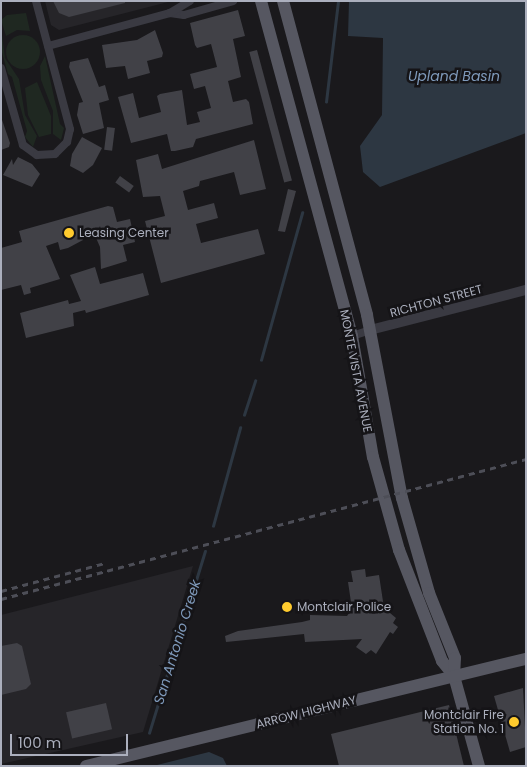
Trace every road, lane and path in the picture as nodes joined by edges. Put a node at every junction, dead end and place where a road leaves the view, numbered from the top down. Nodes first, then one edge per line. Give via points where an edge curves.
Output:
1 (36, 1) edge
2 (190, 1) edge
3 (233, 1) edge
4 (261, 1) edge
5 (283, 1) edge
6 (170, 13) junction
7 (48, 46) junction
8 (1, 68) edge
9 (526, 290) edge
10 (370, 330) junction
11 (352, 336) junction
12 (526, 659) edge
13 (454, 676) junction
14 (86, 766) edge
15 (479, 766) edge

1 - 7 street
2 - 6 street
3 - 6 street via 184,15
4 - 11 main road, MONTE VISTA AVENUE
5 - 10 main road, MONTE VISTA AVENUE
6 - 7 street
7 - 8 street via 70,128 67,142 55,154 37,155 23,145
9 - 10 street, RICHTON STREET
10 - 11 street, RICHTON STREET
10 - 13 main road, MONTE VISTA AVENUE via 390,451 428,593 456,658
11 - 13 main road, MONTE VISTA AVENUE via 373,457 399,550 442,661
12 - 13 main road, ARROW HIGHWAY
13 - 14 main road, ARROW HIGHWAY
13 - 15 main road, MONTE VISTA AVENUE

